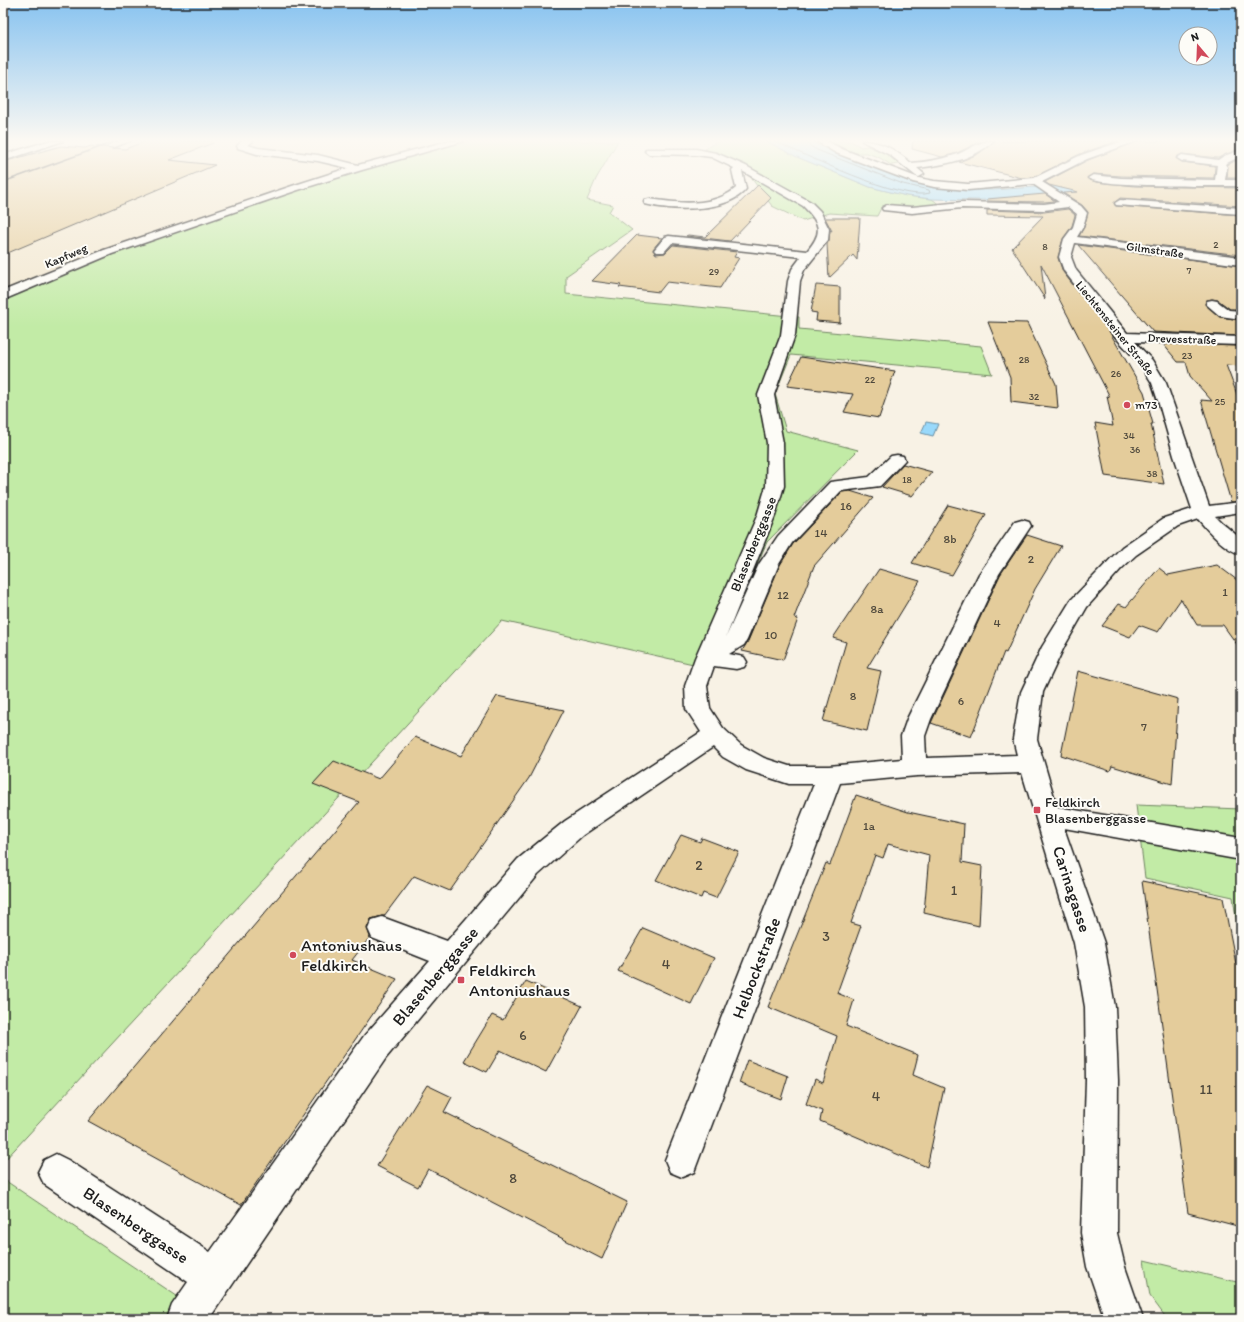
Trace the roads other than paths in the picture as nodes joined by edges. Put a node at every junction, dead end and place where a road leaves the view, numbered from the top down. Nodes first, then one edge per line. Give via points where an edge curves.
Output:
1 (252, 203) edge
2 (656, 203) edge
3 (713, 203) edge
4 (805, 203) edge
5 (1120, 203) dead end
6 (1070, 204) joint
7 (887, 208) dead end
8 (1241, 211) edge
9 (1070, 238) junction
10 (660, 250) dead end
11 (810, 255) junction
12 (1241, 261) edge
13 (3, 296) edge
14 (1212, 304) dead end
15 (1241, 315) edge
16 (1124, 337) junction
17 (1241, 341) edge
18 (897, 460) dead end
19 (859, 484) junction
20 (885, 494) dead end
21 (1241, 507) edge
22 (1202, 512) junction
23 (1022, 526) dead end
24 (1241, 548) edge
25 (706, 658) junction
26 (736, 662) dead end
27 (715, 734) junction
28 (1032, 764) junction
29 (917, 767) junction
30 (829, 775) junction
31 (1048, 815) junction
32 (1241, 849) edge
33 (382, 929) dead end
34 (451, 956) junction
35 (682, 1160) dead end
36 (56, 1172) dead end
37 (215, 1278) junction
38 (186, 1319) edge
39 (1124, 1319) edge

1 - 13 street, Kapfweg via 108,252
2 - 3 street via 681,205
4 - 11 street, Blasenberggasse via 816,213 824,229 822,240
5 - 8 street
6 - 7 street via 1044,207 962,205 912,210
6 - 9 street, Liechtensteiner Straße via 1082,215 1078,227
9 - 12 street, Gilmstraße
9 - 16 street, Liechtensteiner Straße via 1064,257 1070,271
10 - 11 street via 669,239
11 - 25 street, Blasenberggasse via 798,270 794,281 788,335 766,395 775,443 775,486 766,516
14 - 15 street via 1225,313
16 - 17 street, Drevesstraße
16 - 22 street, Liechtensteiner Straße via 1147,363 1159,383
18 - 19 street via 874,482
19 - 20 street
19 - 25 street via 836,486 785,540 769,564 736,640
21 - 22 street, Carinagasse
22 - 24 street, Liechtensteiner Straße
22 - 28 street, Carinagasse via 1171,522 1129,551 1078,604 1053,647 1032,692 1025,738
23 - 29 street via 989,574 919,719 913,736 913,754
25 - 26 street
25 - 27 street, Blasenberggasse via 696,686 698,709
27 - 30 street, Blasenberggasse via 732,751 755,764 789,775
27 - 34 street, Blasenberggasse via 574,828 528,867
28 - 29 street, Blasenberggasse
28 - 31 street, Carinagasse
29 - 30 street, Blasenberggasse
30 - 35 street, Helbockstraße via 826,789
31 - 32 street
31 - 39 street, Carinagasse via 1089,943 1100,1008 1102,1080 1099,1233 1106,1267
33 - 34 street
34 - 37 street, Blasenberggasse via 375,1047
36 - 37 street, Blasenberggasse
37 - 38 street, Blasenberggasse

